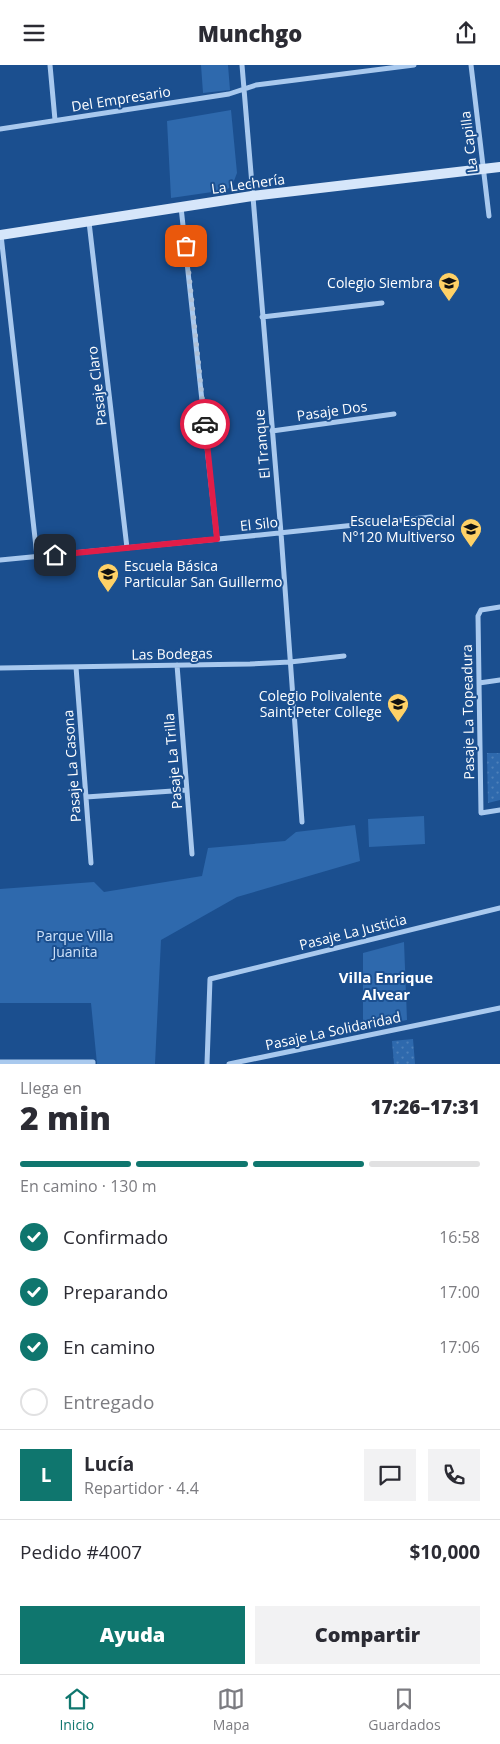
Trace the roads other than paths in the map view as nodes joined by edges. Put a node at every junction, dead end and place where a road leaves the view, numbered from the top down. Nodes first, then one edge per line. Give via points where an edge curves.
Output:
1 (50, 65) edge
2 (242, 65) edge
3 (414, 65) edge
4 (471, 65) edge
5 (244, 89) junction
6 (55, 121) junction
7 (0, 129) edge
8 (500, 167) edge
9 (483, 169) junction
10 (252, 196) junction
11 (182, 207) junction
12 (489, 216) dead end
13 (89, 221) junction
14 (0, 235) edge
15 (382, 303) dead end
16 (262, 317) junction
17 (394, 414) dead end
18 (272, 431) junction
19 (431, 517) dead end
20 (281, 533) junction
21 (217, 539) junction
22 (127, 548) junction
23 (37, 556) junction
24 (0, 560) edge
25 (500, 607) edge
26 (344, 656) dead end
27 (290, 662) junction
28 (177, 665) junction
29 (76, 667) junction
30 (0, 668) edge
31 (500, 680) edge
32 (479, 683) junction
33 (187, 790) junction
34 (86, 797) junction
35 (500, 810) edge
36 (302, 822) dead end
37 (192, 854) dead end
38 (91, 863) dead end
39 (500, 908) edge
40 (500, 1007) edge
41 (0, 1062) edge
42 (35, 1063) edge
43 (93, 1063) edge
44 (207, 1064) edge
45 (229, 1064) edge

1 - 6 street
2 - 5 street, El Tranque
3 - 5 street, Del Empresario
4 - 9 street, La Capilla
5 - 6 street, Del Empresario
5 - 10 street, El Tranque
6 - 7 street, Del Empresario
8 - 9 street, La Lechería
9 - 10 street, La Lechería
9 - 12 street, La Capilla
10 - 11 street, La Lechería
10 - 16 street, El Tranque
11 - 13 street, La Lechería
11 - 21 street
13 - 14 street, La Lechería
13 - 22 street, Pasaje Claro
14 - 23 street
15 - 16 street
16 - 18 street, El Tranque
17 - 18 street, Pasaje Dos
18 - 20 street, El Tranque
19 - 20 street, El Silo
20 - 21 street, El Silo
20 - 27 street, El Tranque
21 - 22 street, El Silo
22 - 23 street, El Silo
23 - 24 street, El Silo
25 - 32 street, Pasaje La Topeadura via 479,611
26 - 27 street, Las Bodegas
27 - 28 street, Las Bodegas
27 - 36 street, El Tranque
28 - 29 street, Las Bodegas
28 - 33 street, Pasaje La Trilla
29 - 30 street, Las Bodegas
29 - 34 street, Pasaje La Casona
31 - 32 street
32 - 35 street, Pasaje La Topeadura via 481,813
33 - 34 street
33 - 37 street, Pasaje La Trilla
34 - 38 street, Pasaje La Casona
39 - 44 street, Pasaje La Justicia via 210,979
40 - 45 street, Pasaje La Solidaridad
41 - 42 street
42 - 43 street

